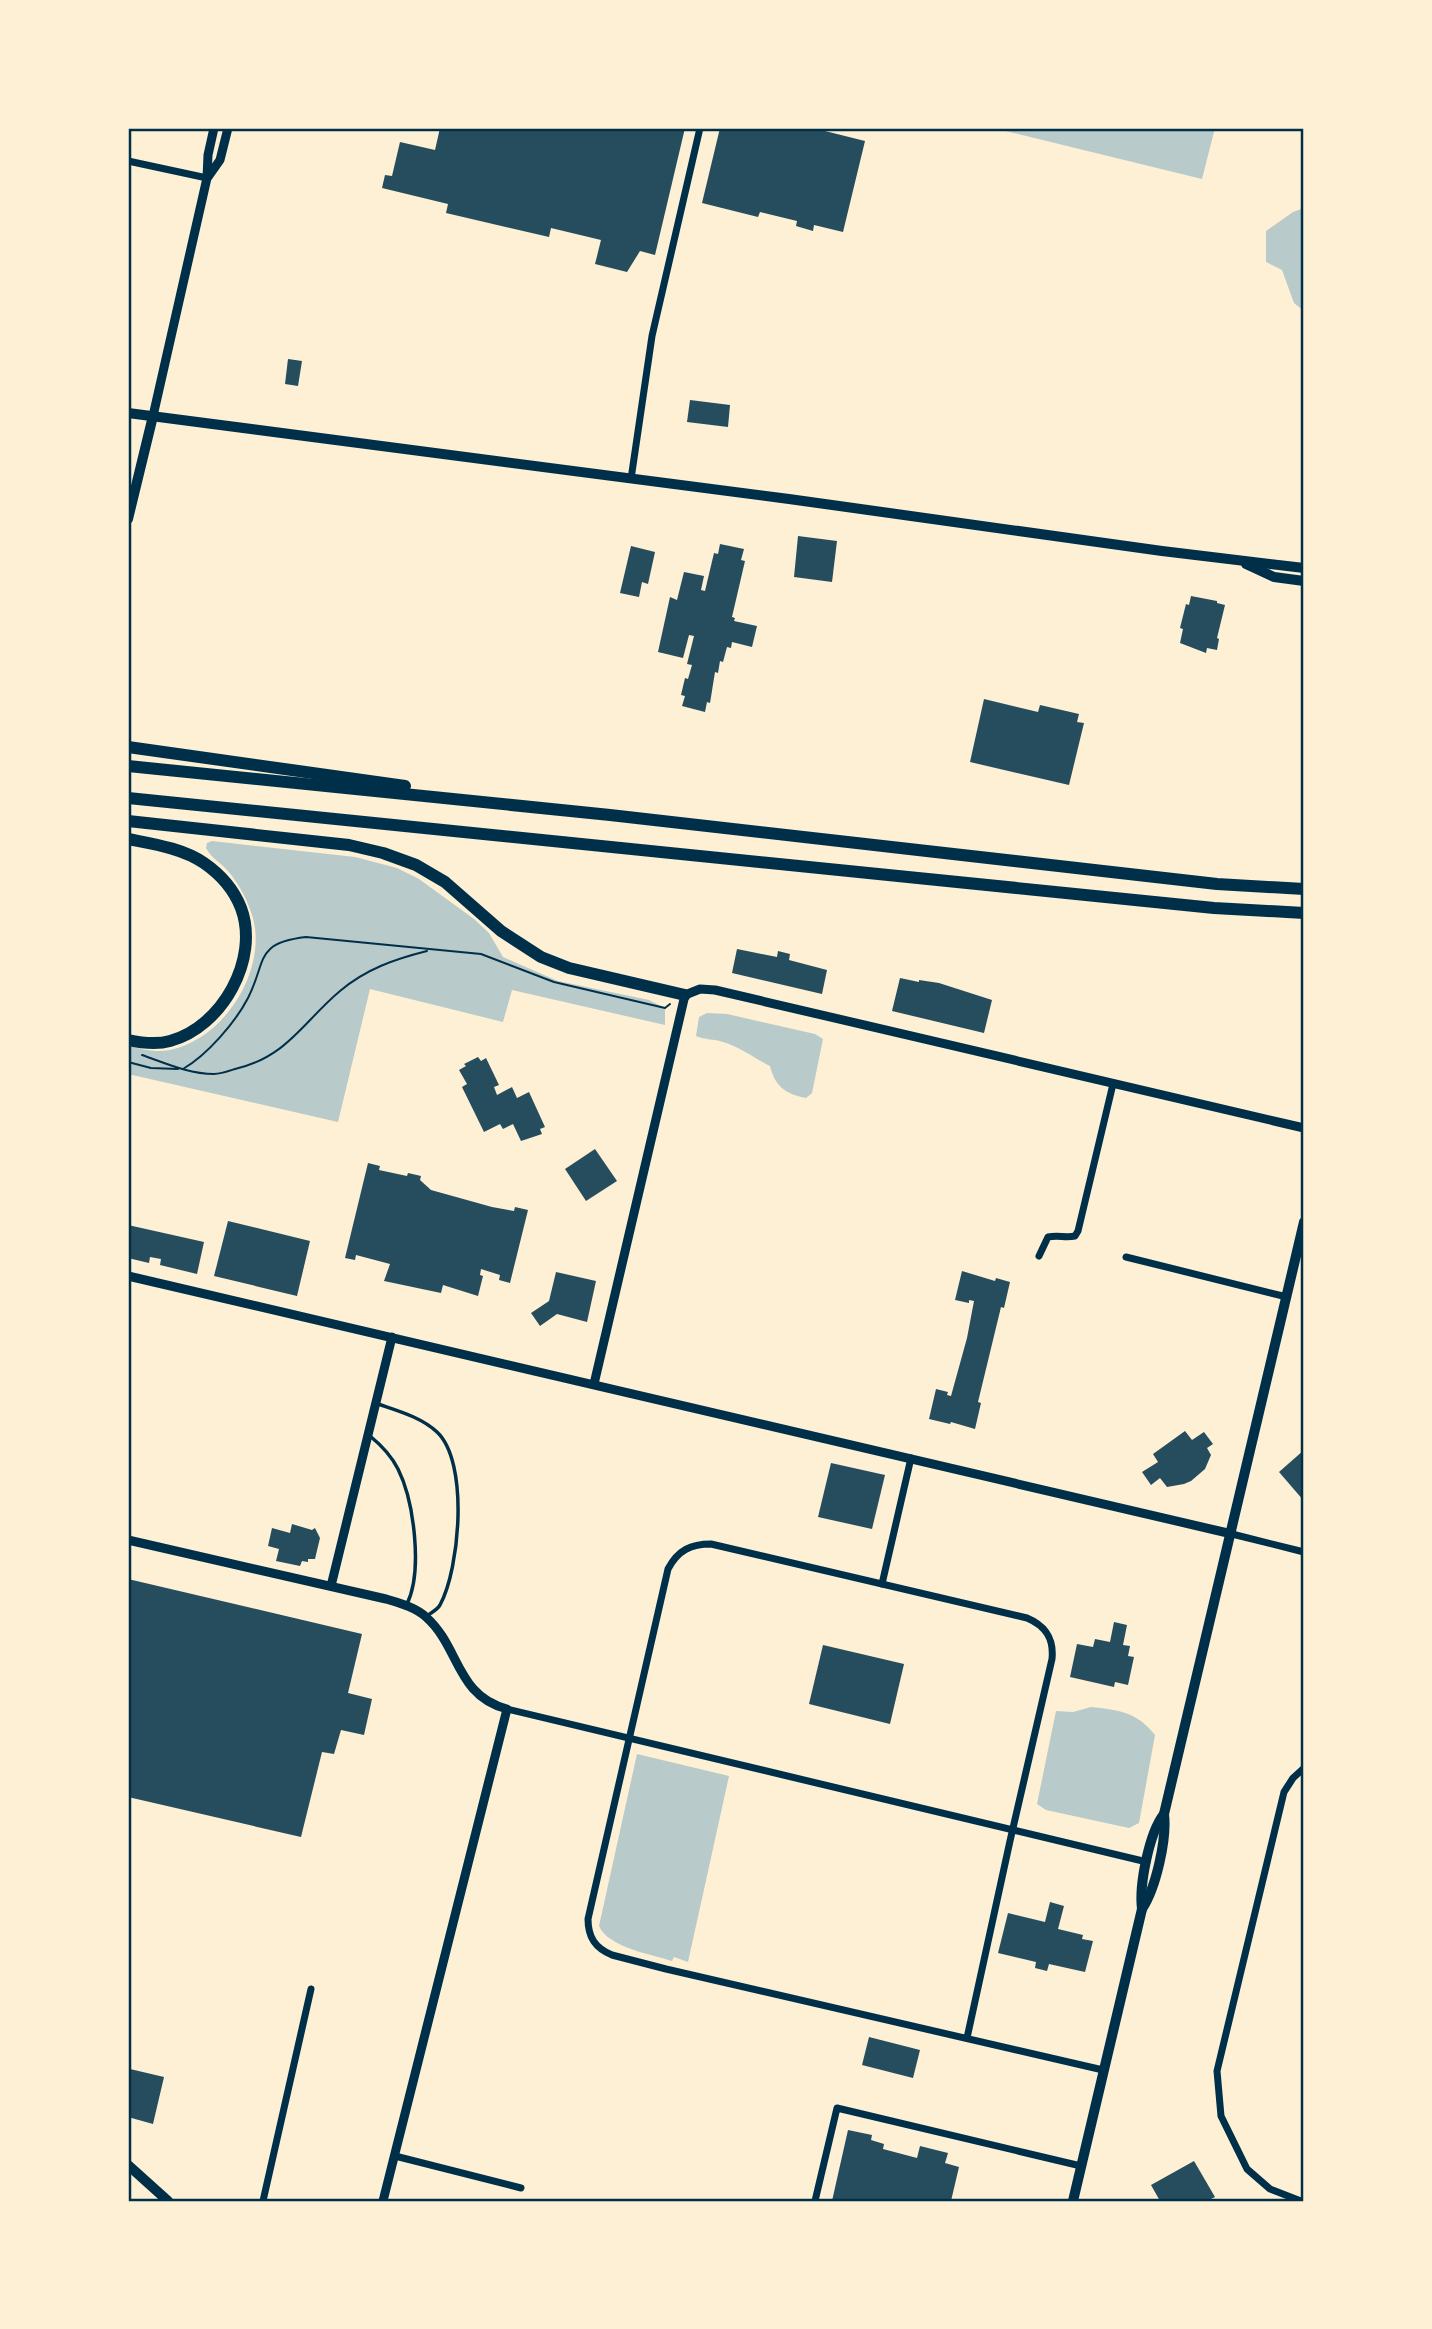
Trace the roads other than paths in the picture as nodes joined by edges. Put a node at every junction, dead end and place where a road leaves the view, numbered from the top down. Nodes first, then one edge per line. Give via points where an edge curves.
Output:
1 (214, 128) edge
2 (228, 128) edge
3 (700, 128) edge
4 (128, 161) edge
5 (207, 178) junction
6 (128, 413) edge
7 (153, 416) junction
8 (631, 479) junction
9 (128, 519) edge
10 (1237, 560) junction
11 (1304, 568) edge
12 (1304, 581) edge
13 (128, 747) edge
14 (128, 766) edge
15 (128, 798) edge
16 (610, 815) junction
17 (128, 821) edge
18 (128, 839) edge
19 (1304, 889) edge
20 (1304, 913) edge
21 (685, 995) junction
22 (128, 1040) edge
23 (1113, 1084) junction
24 (1304, 1128) edge
25 (1304, 1222) edge
26 (1040, 1255) dead end
27 (1126, 1258) dead end
28 (128, 1276) edge
29 (1287, 1297) junction
30 (392, 1338) junction
31 (594, 1384) junction
32 (376, 1404) junction
33 (368, 1434) junction
34 (911, 1458) junction
35 (1232, 1534) junction
36 (128, 1539) edge
37 (1304, 1552) edge
38 (883, 1584) junction
39 (331, 1586) junction
40 (407, 1605) junction
41 (426, 1617) junction
42 (507, 1709) junction
43 (628, 1738) junction
44 (1304, 1768) edge
45 (1164, 1814) junction
46 (1013, 1829) junction
47 (1147, 1862) junction
48 (1142, 1909) junction
49 (311, 1989) dead end
50 (967, 2038) junction
51 (1103, 2070) junction
52 (395, 2156) junction
53 (128, 2165) edge
54 (1081, 2166) junction
55 (521, 2188) dead end
56 (168, 2201) edge
57 (263, 2201) edge
58 (383, 2201) edge
59 (815, 2201) edge
60 (1073, 2201) edge
61 (1301, 2201) edge

1 - 5 street
2 - 5 street via 220,160
3 - 8 street via 652,335
4 - 5 street
5 - 7 street
6 - 7 main road
7 - 8 main road
7 - 9 main road
8 - 10 main road
10 - 11 main road
10 - 12 main road via 1274,577
13 - 16 highway
14 - 16 highway
15 - 20 highway via 1172,904
16 - 19 highway via 1217,884
17 - 21 highway via 349,845 383,853 445,882 502,931 541,957
18 - 22 highway via 178,851 203,863 236,897 245,928 236,980 211,1017 170,1041
21 - 23 street via 715,990
21 - 31 street
23 - 24 street
23 - 26 street via 1078,1231 1068,1238 1048,1237
25 - 29 main road
27 - 29 street
28 - 30 street
29 - 35 main road
30 - 31 street
30 - 32 street
31 - 34 street
32 - 33 street
32 - 41 lane via 418,1419 437,1433 455,1469 457,1522 450,1572 439,1608
33 - 39 street
33 - 40 lane via 397,1467 409,1502 415,1571
34 - 35 street
34 - 38 street
35 - 37 street
35 - 45 main road
36 - 39 street
38 - 43 street via 711,1544 685,1548 668,1569
38 - 46 street via 1027,1618 1049,1636 1052,1659
39 - 40 street
40 - 41 street
41 - 42 street via 475,1694
42 - 43 street
42 - 52 street
43 - 46 street
43 - 50 street via 588,1919 598,1947 612,1955
44 - 61 street via 1284,1792 1217,2071 1221,2116 1247,2169 1270,2189
45 - 47 main road via 1156,1824
45 - 48 main road via 1166,1827 1150,1897
46 - 47 street
46 - 50 street
47 - 48 main road via 1140,1894
48 - 51 main road
49 - 57 street
50 - 51 street
51 - 54 main road
52 - 55 street
52 - 58 street
53 - 56 main road
54 - 59 street via 837,2108
54 - 60 main road

